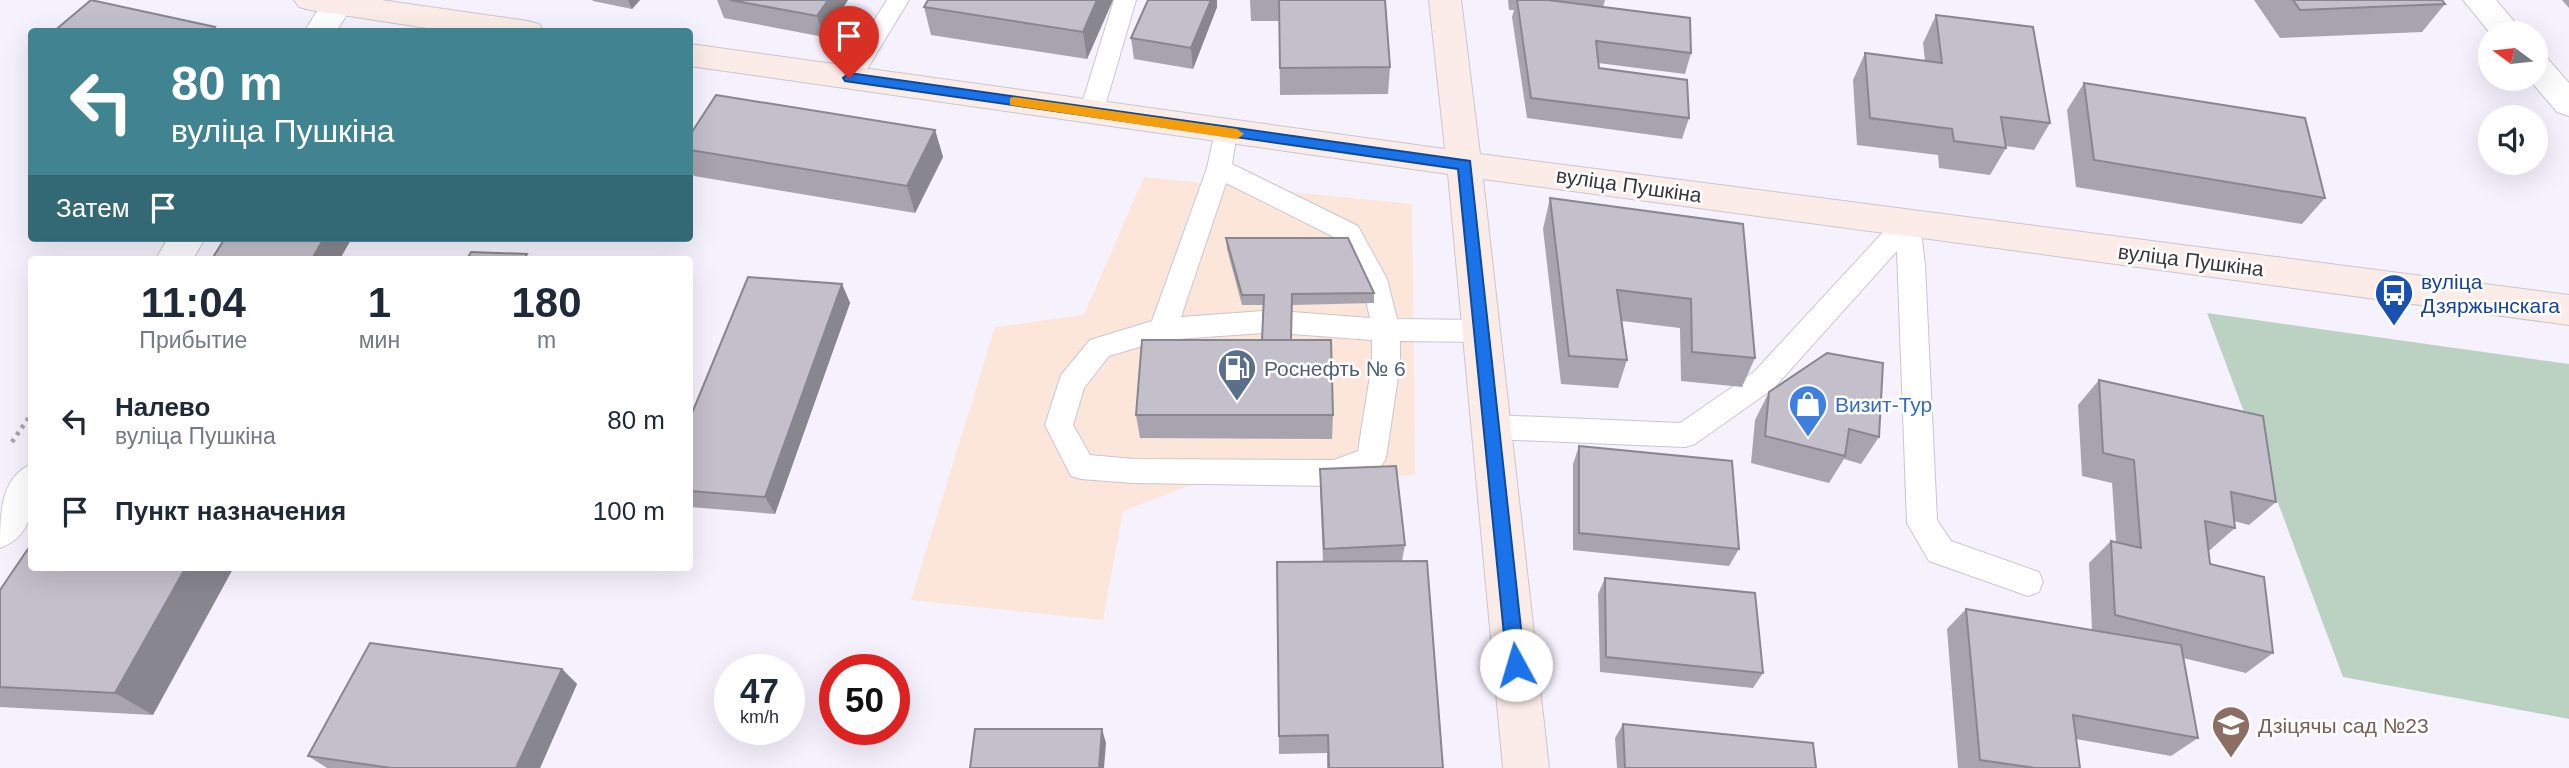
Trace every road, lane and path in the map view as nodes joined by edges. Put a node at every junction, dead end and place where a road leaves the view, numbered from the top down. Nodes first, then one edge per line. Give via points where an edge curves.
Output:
1 (898, 0) edge
2 (1125, 0) edge
3 (1445, 0) edge
4 (2479, 0) edge
5 (329, 1) edge
6 (2497, 21) edge
7 (321, 28) edge
8 (502, 28) edge
9 (693, 55) edge
10 (849, 78) junction
11 (2548, 80) edge
12 (2569, 104) edge
13 (1091, 113) junction
14 (1225, 132) junction
15 (1465, 165) junction
16 (1219, 168) junction
17 (1907, 223) junction
18 (2569, 310) edge
19 (1263, 322) edge
20 (1292, 323) edge
21 (1163, 328) junction
22 (1386, 330) junction
23 (1482, 331) junction
24 (1492, 428) junction
25 (28, 429) edge
26 (19, 466) edge
27 (0, 530) edge
28 (2028, 582) dead end
29 (1526, 768) edge

1 - 10 lane
2 - 13 lane
3 - 15 main road
4 - 6 street
5 - 7 street
5 - 8 main road
9 - 10 main road, вуліца Пушкіна
10 - 13 main road, вуліца Пушкіна
11 - 12 street
13 - 14 main road, вуліца Пушкіна
14 - 15 main road, вуліца Пушкіна
14 - 16 lane
15 - 17 main road, вуліца Пушкіна
15 - 23 main road
16 - 21 lane
16 - 22 lane via 1349,233 1374,279
17 - 18 main road, вуліца Пушкіна
17 - 24 lane via 1764,380 1685,435
17 - 28 lane via 1922,523 1940,551
19 - 21 lane
20 - 22 lane
21 - 22 lane via 1100,348 1071,383 1059,425 1081,467 1335,473 1371,457 1386,363
22 - 23 lane
23 - 24 main road
24 - 29 main road
25 - 26 path
26 - 27 street

